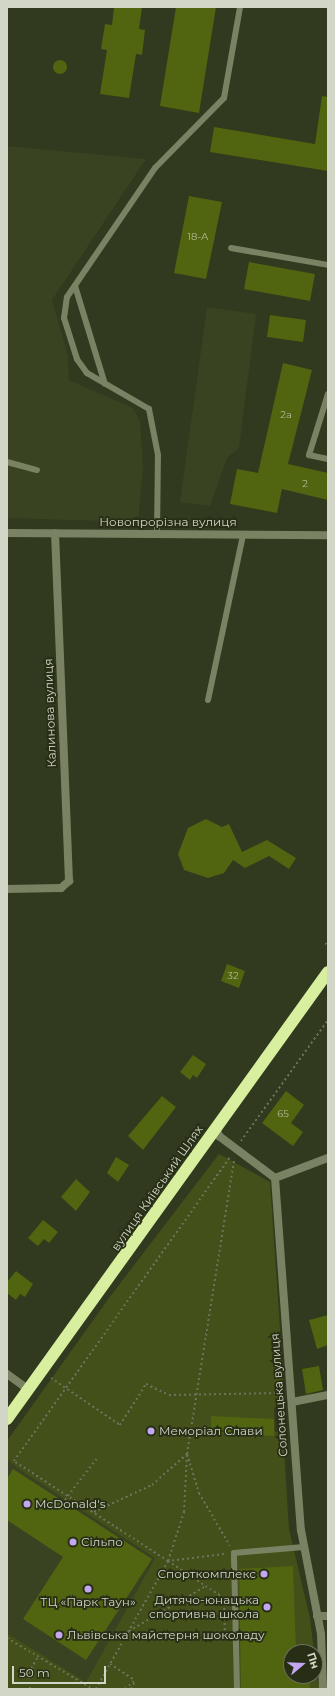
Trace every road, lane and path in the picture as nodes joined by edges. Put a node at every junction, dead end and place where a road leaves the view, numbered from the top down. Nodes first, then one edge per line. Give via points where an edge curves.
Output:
1 (240, 7) edge
2 (231, 248) dead end
3 (328, 265) edge
4 (75, 286) junction
5 (105, 384) junction
6 (328, 394) edge
7 (328, 459) edge
8 (7, 462) edge
9 (37, 470) dead end
10 (7, 533) edge
11 (55, 533) junction
12 (157, 534) junction
13 (243, 535) junction
14 (328, 536) edge
15 (208, 700) dead end
16 (7, 889) edge
17 (325, 944) dead end
18 (328, 946) edge
19 (328, 972) edge
20 (328, 1020) edge
21 (216, 1128) junction
22 (236, 1148) junction
23 (328, 1158) edge
24 (276, 1178) junction
25 (41, 1371) junction
26 (7, 1374) edge
27 (66, 1388) junction
28 (28, 1389) junction
29 (328, 1395) edge
30 (198, 1396) junction
31 (291, 1397) junction
32 (7, 1419) edge
33 (187, 1454) junction
34 (98, 1457) dead end
35 (69, 1496) junction
36 (66, 1500) dead end
37 (94, 1512) junction
38 (304, 1547) junction
39 (234, 1553) junction
40 (168, 1561) junction
41 (206, 1586) junction
42 (317, 1616) junction
43 (328, 1616) edge
44 (128, 1632) junction
45 (7, 1638) edge
46 (226, 1643) dead end
47 (38, 1656) junction
48 (110, 1664) junction
49 (136, 1680) junction
50 (30, 1689) edge
51 (94, 1689) edge
52 (125, 1689) edge
53 (131, 1689) edge
54 (237, 1689) edge
55 (323, 1689) edge

1 - 4 lane via 224,98 154,168
2 - 3 lane
4 - 5 lane
4 - 5 lane via 67,296 64,318 77,359 87,373
5 - 12 lane via 149,409 158,455
6 - 7 lane via 309,455
8 - 9 lane
10 - 11 street, Новопрорізна вулиця
11 - 12 street, Новопрорізна вулиця
11 - 16 street, Калинова вулиця via 69,881 61,888
12 - 13 street, Новопрорізна вулиця
13 - 14 street, Новопрорізна вулиця
13 - 15 lane
17 - 18 path
19 - 21 highway, вулиця Київський Шлях
20 - 22 path
21 - 22 street via 218,1136
21 - 25 highway, вулиця Київський Шлях
22 - 24 street
22 - 27 path
22 - 30 path
23 - 24 street
24 - 31 street, Солонецька вулиця
25 - 27 path
25 - 28 highway, вулиця Київський Шлях
26 - 28 street
27 - 30 path via 120,1425 146,1384 169,1395
27 - 35 path via 14,1461
28 - 32 highway, вулиця Київський Шлях
29 - 31 street
30 - 31 path
30 - 33 path
31 - 38 street, Солонецька вулиця
33 - 37 path via 152,1485
33 - 39 path via 199,1493
33 - 40 path via 184,1512
34 - 35 path
35 - 36 path
35 - 37 path
37 - 40 path
38 - 39 lane
38 - 42 street, Солонецька вулиця
39 - 40 path
39 - 54 lane
40 - 41 path
40 - 44 path
41 - 44 path
41 - 46 path via 224,1598
42 - 43 street
42 - 55 street, Солонецька вулиця
44 - 48 path
45 - 47 path
47 - 50 path via 29,1673
47 - 51 path
48 - 49 path
48 - 51 path
49 - 52 path
49 - 53 path

